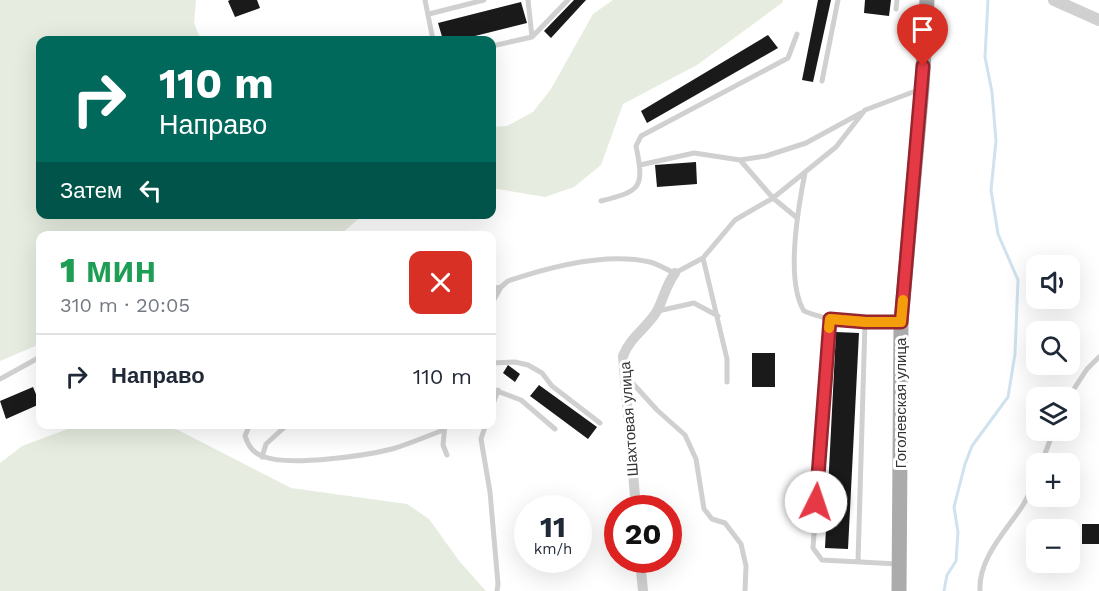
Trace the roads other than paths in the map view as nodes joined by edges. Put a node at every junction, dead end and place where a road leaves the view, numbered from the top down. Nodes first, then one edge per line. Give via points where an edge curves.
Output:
1 (425, 0) edge
2 (484, 0) edge
3 (528, 0) edge
4 (568, 0) edge
5 (838, 0) edge
6 (897, 0) edge
7 (927, 0) edge
8 (1054, 0) edge
9 (896, 9) dead end
10 (429, 14) junction
11 (1099, 20) edge
12 (797, 34) dead end
13 (432, 36) edge
14 (532, 37) junction
15 (496, 45) edge
16 (822, 81) dead end
17 (922, 88) junction
18 (865, 110) junction
19 (740, 160) junction
20 (640, 165) junction
21 (805, 173) junction
22 (774, 198) junction
23 (601, 201) dead end
24 (796, 217) junction
25 (703, 258) junction
26 (675, 273) junction
27 (501, 287) junction
28 (496, 288) edge
29 (496, 296) edge
30 (657, 312) junction
31 (718, 316) junction
32 (830, 319) junction
33 (866, 322) junction
34 (901, 322) junction
35 (1099, 357) edge
36 (36, 359) edge
37 (496, 363) edge
38 (624, 374) junction
39 (0, 379) edge
40 (727, 382) dead end
41 (1075, 387) edge
42 (496, 389) edge
43 (600, 423) dead end
44 (248, 429) edge
45 (282, 429) edge
46 (440, 429) edge
47 (445, 429) edge
48 (484, 429) edge
49 (555, 429) dead end
50 (447, 455) dead end
51 (262, 457) junction
52 (635, 495) edge
53 (1026, 500) edge
54 (858, 562) junction
55 (899, 564) junction
56 (642, 573) edge
57 (497, 591) edge
58 (644, 591) edge
59 (745, 591) edge
60 (899, 591) edge
61 (980, 591) edge

1 - 10 lane
2 - 10 lane
3 - 14 lane
4 - 14 lane
5 - 16 lane
6 - 9 lane
7 - 17 main road, Гоголевская улица
8 - 11 street
10 - 13 lane
12 - 20 lane via 788,58 641,136 636,146
14 - 15 lane
17 - 18 lane
17 - 34 main road, Гоголевская улица
18 - 19 lane via 806,143
18 - 21 lane via 836,147
19 - 20 lane via 694,153
19 - 22 lane
20 - 23 lane via 639,183 631,193
21 - 22 lane
21 - 24 lane
22 - 24 lane
22 - 25 lane via 735,220
24 - 32 lane via 795,275 799,302 804,311
25 - 26 lane
25 - 31 lane
26 - 27 lane via 650,262 612,259 531,273
26 - 30 street, Шахтовая улица via 666,285
27 - 28 lane
27 - 29 lane
30 - 31 lane via 694,303
30 - 38 street, Шахтовая улица via 628,344 623,356
31 - 40 lane via 727,359
32 - 33 lane
32 - 54 lane via 813,548 822,561
33 - 34 lane
33 - 54 lane
34 - 55 main road, Гоголевская улица
35 - 41 lane
36 - 39 lane
37 - 43 lane via 515,362 542,373 552,386
38 - 52 street, Шахтовая улица
38 - 59 lane via 685,435 696,459 704,509 712,519 726,524 741,544 746,566
42 - 49 lane via 521,400
44 - 51 lane via 244,436 249,448
45 - 51 lane via 266,444
46 - 51 lane via 393,448 360,455 296,461
47 - 50 lane via 443,445
48 - 57 lane via 481,439 490,492
53 - 61 lane via 997,540 984,569
54 - 55 lane
55 - 60 main road, Гоголевская улица
56 - 58 street

